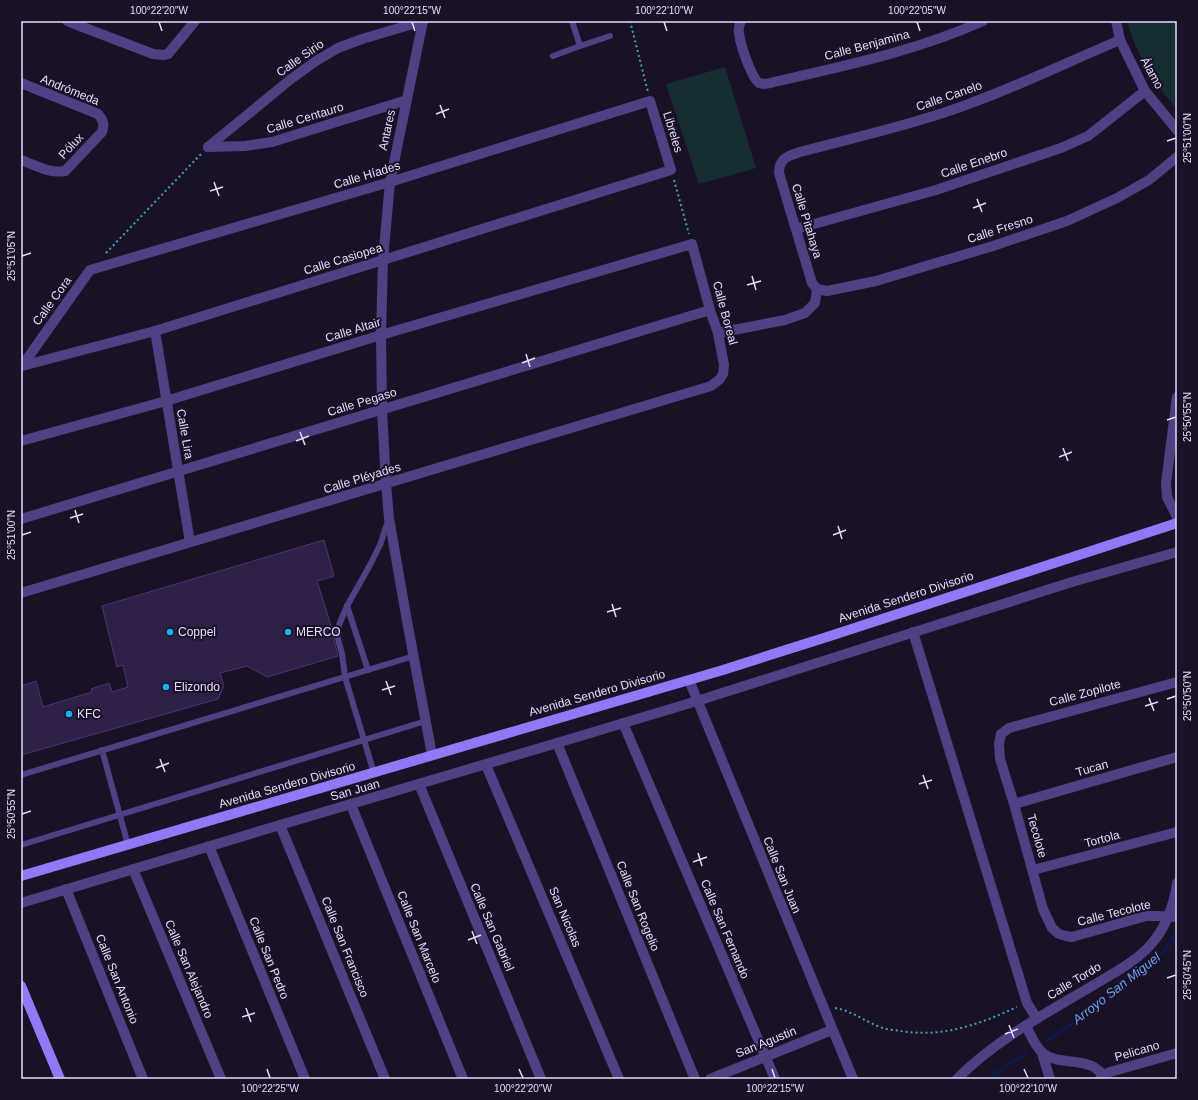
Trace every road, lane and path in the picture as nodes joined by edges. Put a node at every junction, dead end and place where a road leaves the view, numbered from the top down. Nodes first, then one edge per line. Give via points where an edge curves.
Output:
1 (67, 21) edge
2 (195, 21) edge
3 (423, 21) edge
4 (572, 21) edge
5 (630, 21) edge
6 (742, 21) edge
7 (984, 21) edge
8 (1116, 21) edge
9 (610, 36) dead end
10 (1120, 40) junction
11 (580, 46) junction
12 (552, 56) dead end
13 (21, 84) edge
14 (1145, 91) junction
15 (407, 100) junction
16 (650, 101) junction
17 (104, 126) joint
18 (1177, 130) edge
19 (208, 147) junction
20 (1177, 157) edge
21 (21, 160) edge
22 (782, 160) joint
23 (671, 170) junction
24 (390, 182) junction
25 (796, 230) junction
26 (692, 244) junction
27 (106, 253) dead end
28 (383, 260) junction
29 (90, 270) joint
30 (817, 290) junction
31 (710, 310) junction
32 (155, 331) junction
33 (718, 333) junction
34 (381, 335) junction
35 (22, 366) edge
36 (711, 386) joint
37 (1177, 397) edge
38 (166, 401) junction
39 (382, 410) junction
40 (21, 441) edge
41 (178, 472) junction
42 (386, 484) junction
43 (1177, 517) edge
44 (389, 518) junction
45 (21, 519) edge
46 (1177, 523) edge
47 (190, 542) junction
48 (1177, 552) edge
49 (21, 593) edge
50 (347, 606) junction
51 (913, 632) junction
52 (414, 656) junction
53 (368, 670) junction
54 (345, 677) junction
55 (689, 680) junction
56 (1177, 682) edge
57 (697, 701) junction
58 (426, 721) junction
59 (623, 723) junction
60 (1001, 734) joint
61 (364, 740) junction
62 (557, 744) junction
63 (102, 750) junction
64 (432, 755) junction
65 (1177, 757) edge
66 (486, 765) junction
67 (374, 772) junction
68 (21, 774) edge
69 (419, 784) junction
70 (1014, 804) junction
71 (351, 805) junction
72 (120, 815) junction
73 (280, 824) junction
74 (1177, 832) edge
75 (21, 845) edge
76 (128, 845) junction
77 (209, 846) junction
78 (133, 869) junction
79 (1033, 870) junction
80 (21, 876) edge
81 (1177, 883) edge
82 (66, 889) junction
83 (21, 903) edge
84 (1172, 917) edge
85 (1066, 936) joint
86 (21, 986) edge
87 (1027, 1002) junction
88 (822, 1006) junction
89 (1037, 1020) junction
90 (1026, 1026) junction
91 (832, 1030) junction
92 (1042, 1053) junction
93 (1177, 1053) edge
94 (765, 1057) junction
95 (1102, 1077) edge
96 (60, 1079) edge
97 (143, 1079) edge
98 (221, 1079) edge
99 (305, 1079) edge
100 (385, 1079) edge
101 (463, 1079) edge
102 (541, 1079) edge
103 (619, 1079) edge
104 (695, 1079) edge
105 (710, 1079) edge
106 (774, 1079) edge
107 (853, 1079) edge
108 (957, 1079) edge
109 (1050, 1079) edge

1 - 2 street via 153,54 162,55 168,54
3 - 15 street, Antares
3 - 19 street, Calle Sirio via 338,48 291,79
4 - 11 lane
5 - 16 path
6 - 7 street, Calle Benjamina via 739,34 751,74 759,83 765,84 862,62
8 - 10 street, Álamo
9 - 11 lane
10 - 14 street, Álamo
10 - 22 street, Calle Canelo via 947,112 800,152
11 - 12 lane
13 - 17 street, Andrómeda via 98,114
14 - 18 street, Álamo
14 - 25 street, Calle Enebro via 1088,136 1061,148 936,190
15 - 19 street, Calle Centauro via 272,142
15 - 24 street, Antares
16 - 23 street, Libreles
16 - 24 street, Calle Híades
17 - 21 street, Pólux via 102,132 65,171 55,172
19 - 27 path
20 - 30 street, Calle Fresno via 1148,180 1117,198 1067,220 993,246 876,281 827,291
22 - 25 street, Calle Pitahaya via 779,173
23 - 26 path
23 - 28 street, Calle Casiopea
24 - 28 street, Antares
24 - 29 street, Calle Híades
25 - 30 street, Calle Pitahaya via 812,283
26 - 31 street, Calle Boreal
26 - 34 street, Calle Altair
28 - 32 street, Calle Casiopea
28 - 34 street, Antares
29 - 35 street, Calle Cora
30 - 33 street via 815,303 805,313 785,320
31 - 33 street, Calle Boreal
31 - 39 street, Calle Pegaso
32 - 35 street, Calle Casiopea
32 - 38 street, Calle Lira
33 - 36 street, Calle Boreal via 724,365 723,374
34 - 38 street, Calle Altair
34 - 39 street, Antares
36 - 42 street, Calle Pléyades
37 - 43 street via 1166,490
38 - 40 street, Calle Altair
38 - 41 street, Calle Lira
39 - 41 street, Calle Pegaso
39 - 42 street, Antares
41 - 45 street, Calle Pegaso
41 - 47 street, Calle Lira
42 - 44 street, Antares
42 - 47 street, Calle Pléyades
44 - 50 lane via 380,545
44 - 52 street, Antares
46 - 55 street, Avenida Sendero Divisorio
47 - 49 street, Calle Pléyades
48 - 51 street
50 - 53 lane
50 - 54 lane via 337,635
51 - 57 street
51 - 87 street
52 - 53 lane
52 - 58 street, Antares
53 - 54 lane
54 - 61 lane
54 - 63 lane
55 - 57 street, Calle San Juan
55 - 64 street, Avenida Sendero Divisorio
56 - 60 street, Calle Zopilote via 1009,728
57 - 59 street, San Juan
57 - 88 street, Calle San Juan
58 - 61 lane
58 - 64 street, Antares
59 - 62 street, San Juan
59 - 94 street, Calle San Fernando
60 - 70 street, Tecolote via 1000,759
61 - 67 lane
61 - 72 lane
62 - 66 street, San Juan
62 - 104 street, Calle San Rogelio
63 - 68 lane
63 - 72 lane
64 - 67 street, Avenida Sendero Divisorio
65 - 70 street, Tucan
66 - 69 street, San Juan
66 - 103 street, San Nicolas
67 - 76 street, Avenida Sendero Divisorio
69 - 71 street, San Juan
69 - 102 street, Calle San Gabriel
70 - 79 street, Tecolote
71 - 73 street, San Juan
71 - 101 street, Calle San Marcelo
72 - 75 lane
72 - 76 lane
73 - 77 street, San Juan
73 - 100 street, Calle San Francisco
74 - 79 street, Tortola
76 - 80 street, Avenida Sendero Divisorio
77 - 78 street, San Juan
77 - 99 street, Calle San Pedro
78 - 82 street, San Juan
78 - 98 street, Calle San Alejandro
79 - 85 street, Tecolote via 1048,922 1059,934
81 - 84 street, Calle Tordo
82 - 83 street, San Juan
82 - 97 street, Calle San Antonio
84 - 85 street, Calle Tecolote via 1146,916 1080,935
84 - 89 street, Calle Tordo via 1143,952
86 - 96 street
87 - 88 path via 988,1020 951,1031 917,1034 883,1028 860,1016
87 - 89 street
88 - 91 street, Calle San Juan
89 - 90 street, Calle Tordo
90 - 92 street
90 - 108 street, Calle Tordo via 994,1046
91 - 94 street, San Agustin
91 - 107 street, Calle San Juan
92 - 95 street via 1092,1066
92 - 109 street
93 - 95 street, Pelicano
94 - 105 street, San Agustin
94 - 106 street, Calle San Fernando

